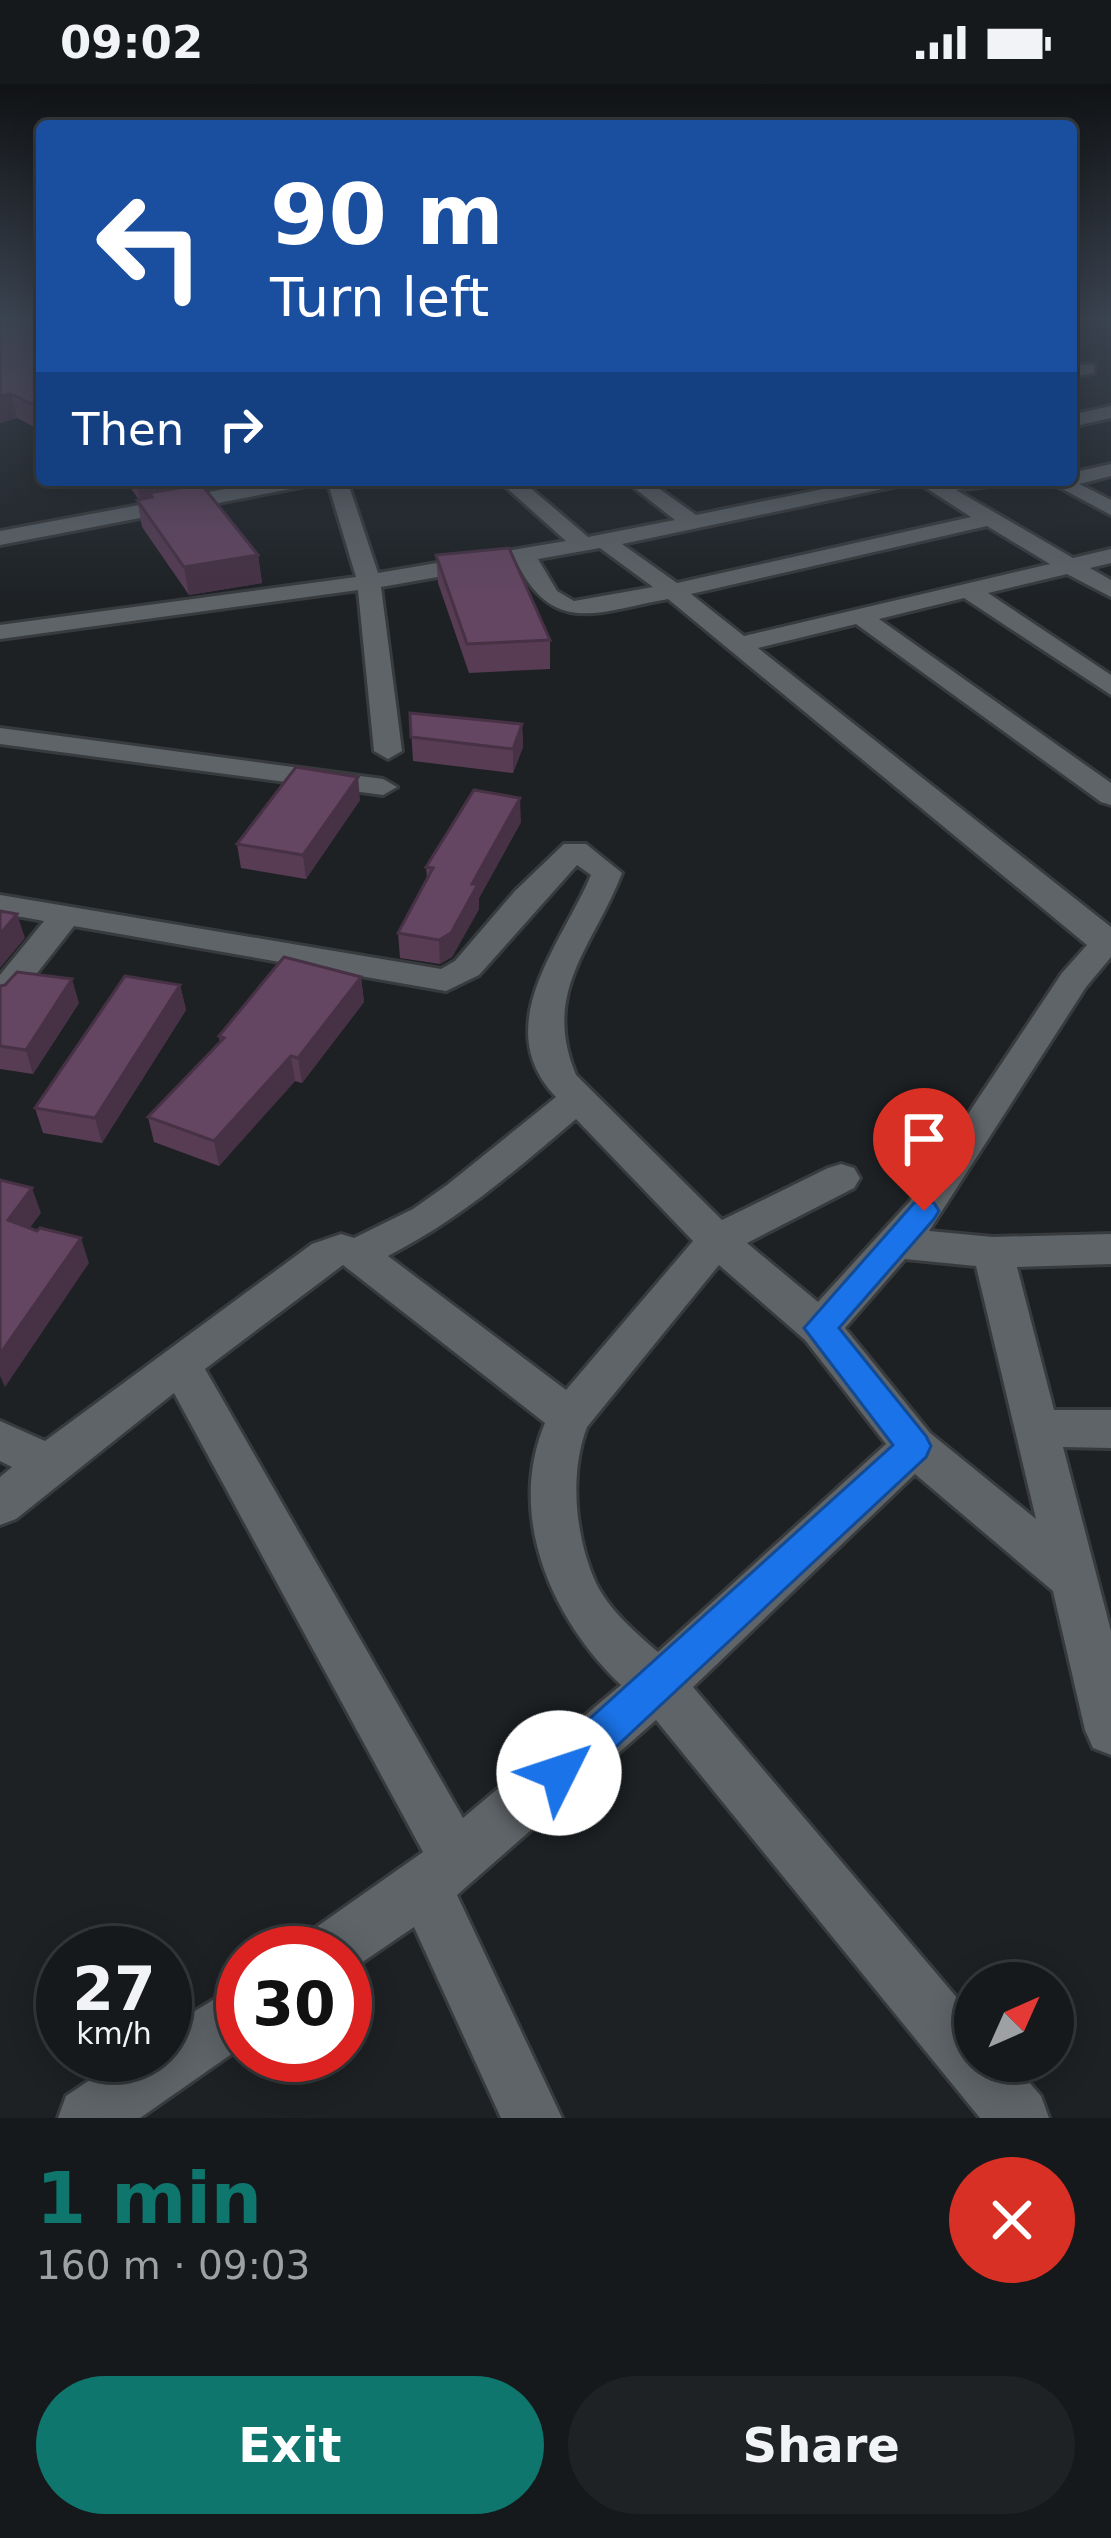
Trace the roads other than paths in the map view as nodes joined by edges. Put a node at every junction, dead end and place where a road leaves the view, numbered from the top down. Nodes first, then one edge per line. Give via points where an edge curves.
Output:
1 (1111, 470) edge
2 (1077, 477) edge
3 (274, 486) edge
4 (339, 486) edge
5 (516, 486) edge
6 (642, 486) edge
7 (782, 486) edge
8 (869, 486) edge
9 (937, 486) edge
10 (1074, 486) edge
11 (803, 500) junction
12 (1111, 509) edge
13 (993, 518) junction
14 (693, 523) junction
15 (0, 538) edge
16 (594, 543) junction
17 (524, 555) junction
18 (1111, 556) edge
19 (1070, 565) junction
20 (369, 582) junction
21 (1111, 590) edge
22 (673, 592) junction
23 (970, 592) junction
24 (860, 616) junction
25 (0, 632) edge
26 (739, 646) junction
27 (1111, 687) edge
28 (0, 736) edge
29 (388, 751) dead end
30 (383, 788) dead end
31 (1111, 796) edge
32 (0, 904) edge
33 (67, 914) junction
34 (1108, 940) edge
35 (0, 997) edge
36 (578, 1098) junction
37 (841, 1178) dead end
38 (717, 1240) junction
39 (896, 1244) junction
40 (1111, 1250) edge
41 (993, 1252) junction
42 (357, 1254) junction
43 (820, 1328) junction
44 (180, 1364) junction
45 (568, 1418) junction
46 (1036, 1428) junction
47 (1111, 1429) edge
48 (0, 1440) edge
49 (914, 1446) junction
50 (48, 1463) junction
51 (0, 1505) edge
52 (1074, 1579) junction
53 (1101, 1654) edge
54 (659, 1685) junction
55 (1111, 1730) edge
56 (441, 1874) junction
57 (367, 1926) edge
58 (216, 2030) edge
59 (88, 2118) edge
60 (532, 2118) edge
61 (1019, 2118) edge

1 - 2 street
3 - 15 street
4 - 20 street
5 - 16 street
6 - 14 street
7 - 11 street
8 - 11 street
9 - 13 street
10 - 12 street
11 - 14 street
13 - 19 street
13 - 22 street
14 - 16 street
16 - 17 street
16 - 22 street
17 - 20 street
17 - 22 street via 560,606
18 - 19 street
19 - 21 street
19 - 23 street
20 - 25 street
20 - 29 street
22 - 26 street
23 - 24 street
23 - 27 street
24 - 26 street
24 - 31 street
26 - 34 street
28 - 30 street
32 - 33 street
33 - 35 street
33 - 36 street via 446,980 467,968 575,850 608,873 548,991 542,1032 561,1081
34 - 39 street
36 - 38 street
36 - 42 street via 461,1195
37 - 38 street
38 - 43 street
38 - 45 street
39 - 41 street
39 - 43 street
40 - 41 street
41 - 46 street
42 - 44 street via 326,1255
42 - 45 street
43 - 49 street
44 - 50 street
44 - 56 street
45 - 54 street via 550,1479 576,1594 614,1646
46 - 47 street
46 - 52 street
48 - 50 street
49 - 52 street
49 - 54 street
50 - 51 street
52 - 53 street
53 - 55 street
54 - 56 street
54 - 61 street
56 - 57 street
56 - 60 street
58 - 59 street

